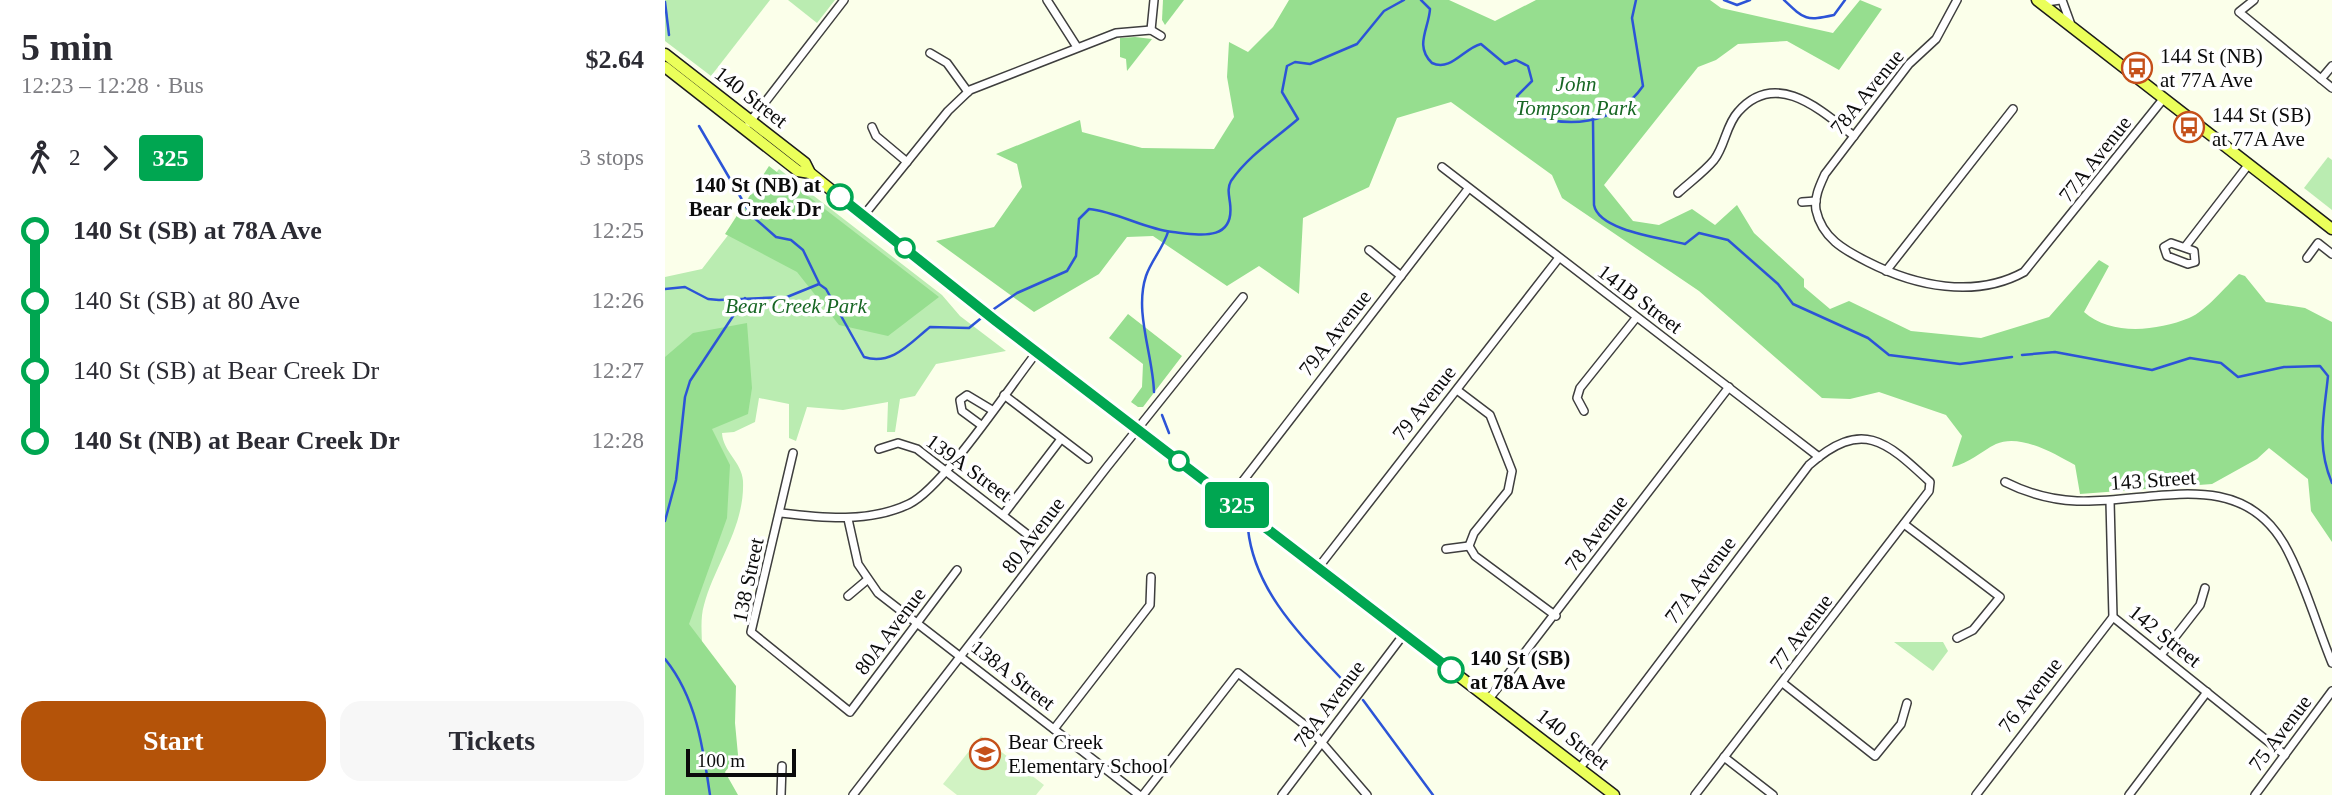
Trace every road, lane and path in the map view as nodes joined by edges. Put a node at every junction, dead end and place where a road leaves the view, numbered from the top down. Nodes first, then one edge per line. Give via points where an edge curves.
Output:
1 (843, 0) edge
2 (1047, 0) edge
3 (1154, 0) edge
4 (1957, 0) edge
5 (2061, 0) edge
6 (2254, 0) edge
7 (2038, 1) edge
8 (2074, 29) junction
9 (1151, 30) junction
10 (1161, 36) dead end
11 (1077, 47) junction
12 (930, 53) dead end
13 (665, 54) edge
14 (2332, 66) edge
15 (665, 67) edge
16 (2321, 79) junction
17 (2332, 88) edge
18 (968, 92) junction
19 (2164, 98) junction
20 (2013, 109) dead end
21 (748, 125) junction
22 (872, 127) dead end
23 (1854, 136) junction
24 (907, 162) junction
25 (2249, 164) junction
26 (1442, 167) dead end
27 (1468, 189) junction
28 (1678, 193) dead end
29 (1816, 201) junction
30 (1802, 202) dead end
31 (864, 215) junction
32 (2332, 229) edge
33 (2185, 247) dead end
34 (1369, 250) dead end
35 (2332, 254) edge
36 (2307, 258) dead end
37 (1557, 259) junction
38 (1886, 271) junction
39 (1401, 276) junction
40 (1243, 298) dead end
41 (1636, 318) junction
42 (1037, 352) junction
43 (1729, 387) junction
44 (1457, 390) junction
45 (1004, 395) junction
46 (992, 410) junction
47 (1584, 411) dead end
48 (981, 425) junction
49 (1138, 429) junction
50 (1061, 439) junction
51 (879, 449) dead end
52 (793, 453) dead end
53 (1819, 457) junction
54 (1088, 459) dead end
55 (946, 471) junction
56 (2005, 482) dead end
57 (1931, 487) joint
58 (1229, 499) junction
59 (2110, 500) junction
60 (781, 513) junction
61 (1003, 515) junction
62 (848, 519) junction
63 (1904, 524) junction
64 (1032, 538) dead end
65 (1469, 546) junction
66 (1446, 549) dead end
67 (1318, 568) junction
68 (957, 570) dead end
69 (1151, 577) dead end
70 (867, 580) junction
71 (2205, 588) dead end
72 (848, 596) dead end
73 (1556, 616) junction
74 (2113, 617) junction
75 (918, 625) junction
76 (1404, 634) junction
77 (1957, 638) dead end
78 (2161, 655) junction
79 (961, 657) junction
80 (2332, 663) edge
81 (1784, 684) junction
82 (2332, 691) edge
83 (2207, 692) junction
84 (1489, 699) junction
85 (1907, 703) dead end
86 (850, 712) joint
87 (1054, 729) junction
88 (1322, 743) junction
89 (2285, 755) junction
90 (1724, 757) junction
91 (782, 766) dead end
92 (1580, 768) junction
93 (781, 795) edge
94 (853, 795) edge
95 (1141, 795) edge
96 (1282, 795) edge
97 (1367, 795) edge
98 (1615, 795) edge
99 (1695, 795) edge
100 (1773, 795) edge
101 (1976, 795) edge
102 (2129, 795) edge
103 (2255, 795) edge

1 - 21 street
2 - 11 street
3 - 9 street
4 - 23 street, 78A Avenue via 1936,39 1909,64
5 - 7 street
5 - 8 street
6 - 16 street via 2239,12
7 - 8 main road
8 - 19 main road
9 - 10 street
9 - 11 street via 1116,33
11 - 18 street
12 - 18 street via 947,63
13 - 21 main road, 140 Street
14 - 16 street
15 - 21 main road, 140 Street
16 - 17 street
18 - 24 street
19 - 25 main road
19 - 38 street, 77A Avenue via 2024,272 2004,281 1944,286 1917,283
20 - 38 street
21 - 31 main road, 140 Street via 804,163 810,173
22 - 24 street via 876,136
23 - 28 street via 1807,100 1781,93 1756,98 1737,112 1714,159
23 - 29 street, 78A Avenue via 1825,174
24 - 31 street
25 - 32 main road
25 - 33 street
26 - 27 street, 141B Street
27 - 37 street, 141B Street
27 - 39 street, 79A Avenue
29 - 30 street
29 - 38 street, 78A Avenue via 1825,232 1836,244
31 - 42 main road, 140 Street
34 - 39 street
35 - 36 street via 2318,243
37 - 41 street, 141B Street
37 - 44 street, 79 Avenue
39 - 58 street, 79A Avenue
40 - 49 street, 80 Avenue
41 - 43 street, 141B Street
41 - 47 street via 1580,388 1577,398
42 - 45 street
42 - 49 main road, 140 Street
43 - 53 street, 141B Street
43 - 73 street, 78 Avenue
44 - 65 street via 1490,415 1512,471 1508,491
44 - 67 street, 79 Avenue
45 - 46 street
45 - 50 street
46 - 48 street
46 - 48 street via 967,395 960,400 962,411
48 - 55 street
49 - 58 main road, 140 Street
49 - 79 street, 80 Avenue
50 - 54 street
50 - 61 street
51 - 55 street, 139A Street via 898,443 917,449
52 - 60 street, 138 Street
53 - 57 street, 77A Avenue via 1846,440 1866,438 1891,450
53 - 92 street, 77A Avenue
55 - 61 street, 139A Street
55 - 62 street via 907,505
56 - 59 street, 143 Street via 2063,500
57 - 63 street, 77 Avenue
58 - 67 main road, 140 Street
59 - 74 street, 142 Street
59 - 80 street, 143 Street via 2203,494 2232,498 2254,509 2284,544
60 - 62 street
60 - 86 street, 138 Street via 751,632
61 - 64 street, 139A Street
62 - 70 street, 138A Street via 854,552
63 - 77 street via 2000,597 1973,630
63 - 81 street, 77 Avenue
65 - 66 street
65 - 73 street via 1475,556
67 - 76 main road, 140 Street
68 - 75 street, 80A Avenue
69 - 87 street via 1150,605
70 - 72 street
70 - 75 street, 138A Street
71 - 78 street via 2200,605
73 - 84 street, 78 Avenue
74 - 78 street, 142 Street
74 - 101 street, 76 Avenue
75 - 79 street, 138A Street
75 - 86 street, 80A Avenue
76 - 84 main road, 140 Street
76 - 88 street, 78A Avenue
78 - 83 street, 142 Street
79 - 87 street, 138A Street
79 - 94 street, 80 Avenue
81 - 85 street via 1875,756 1901,724
81 - 90 street, 77 Avenue
82 - 89 street, 75 Avenue
83 - 89 street, 142 Street
83 - 102 street
84 - 92 main road, 140 Street
87 - 95 street, 138A Street
88 - 95 street via 1238,673
88 - 96 street, 78A Avenue
88 - 97 street
89 - 103 street, 75 Avenue
90 - 99 street, 77 Avenue
90 - 100 street
91 - 93 street
92 - 98 main road, 140 Street

